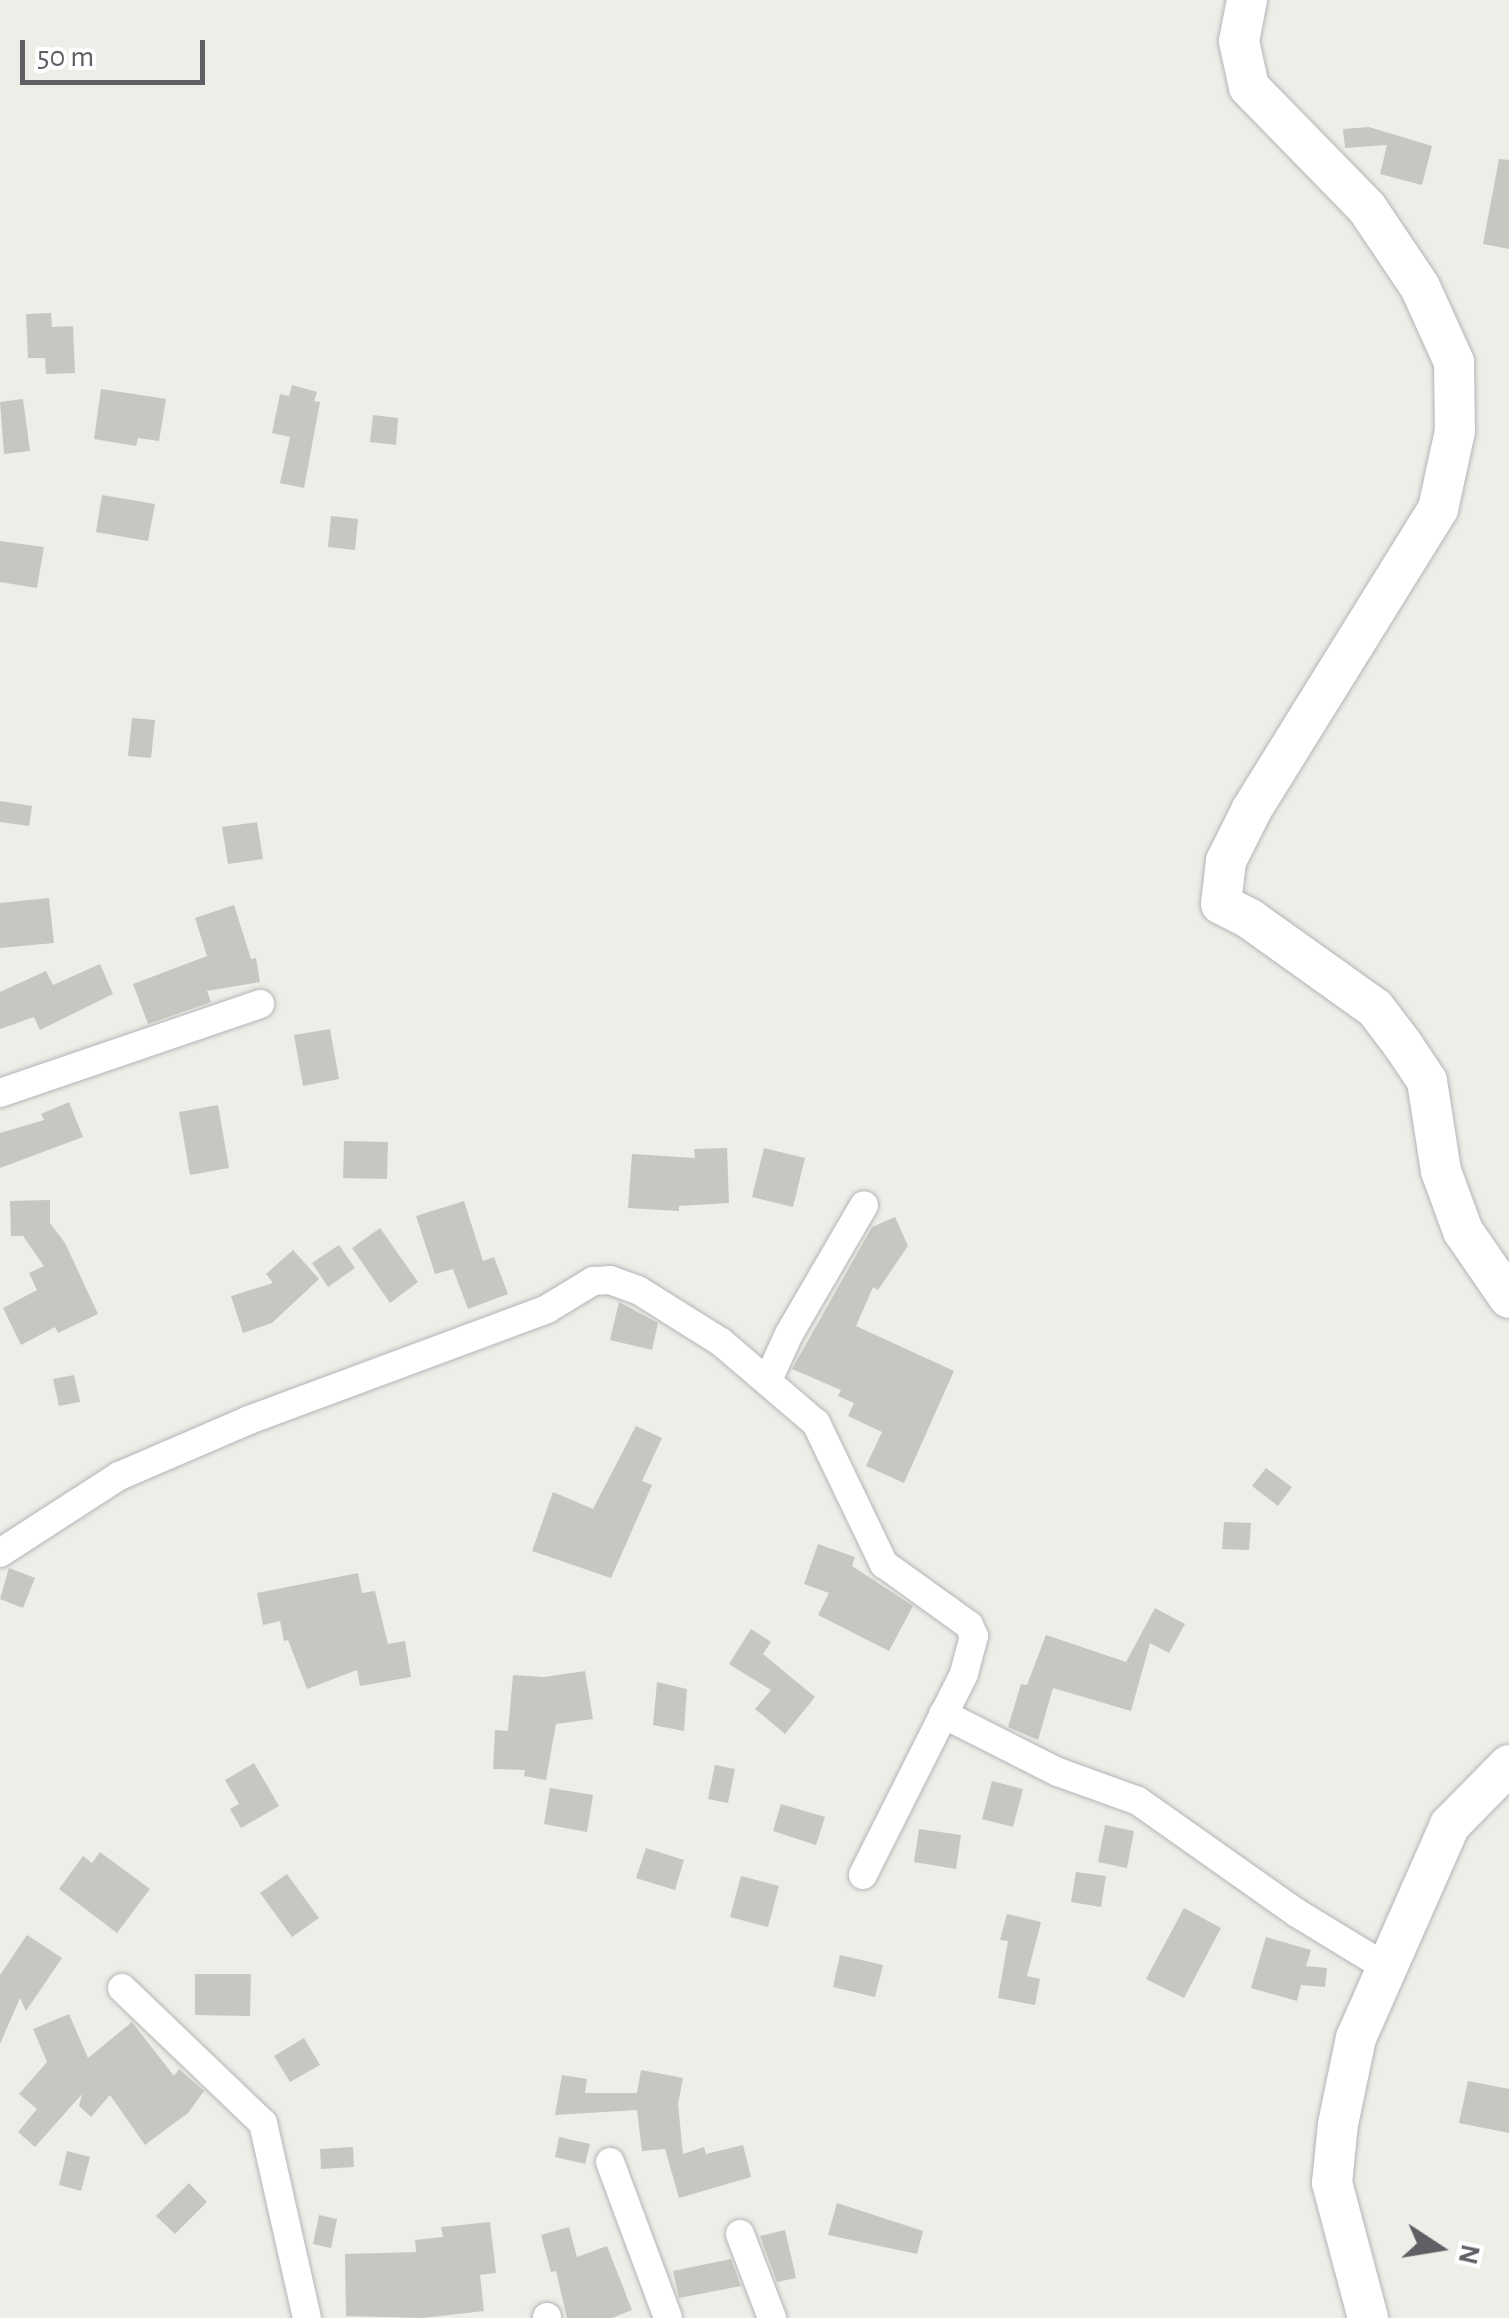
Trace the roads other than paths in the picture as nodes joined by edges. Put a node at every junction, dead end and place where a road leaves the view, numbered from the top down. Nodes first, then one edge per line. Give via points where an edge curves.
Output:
1 (1247, 0) edge
2 (260, 1004) dead end
3 (0, 1093) edge
4 (864, 1205) dead end
5 (1509, 1298) edge
6 (768, 1380) junction
7 (0, 1554) edge
8 (944, 1714) junction
9 (1509, 1765) edge
10 (864, 1875) dead end
11 (1387, 1968) junction
12 (122, 1988) dead end
13 (610, 2162) dead end
14 (740, 2234) dead end
15 (307, 2318) edge
16 (668, 2318) edge
17 (772, 2318) edge
18 (1368, 2318) edge

1 - 5 main road via 1239,41 1249,87 1367,208 1420,287 1454,362 1454,430 1438,510 1252,809 1226,861 1221,904 1375,1008 1427,1082 1440,1171 1463,1232
2 - 3 street
4 - 6 street
6 - 7 street via 638,1290 593,1281 547,1309 248,1420 119,1476
6 - 8 street via 816,1423 884,1564 970,1625 971,1653
8 - 10 street
8 - 11 street via 1058,1772 1138,1801
9 - 11 main road via 1450,1825
11 - 18 main road via 1356,2038 1332,2184
12 - 15 street via 264,2123
13 - 16 street
14 - 17 street

